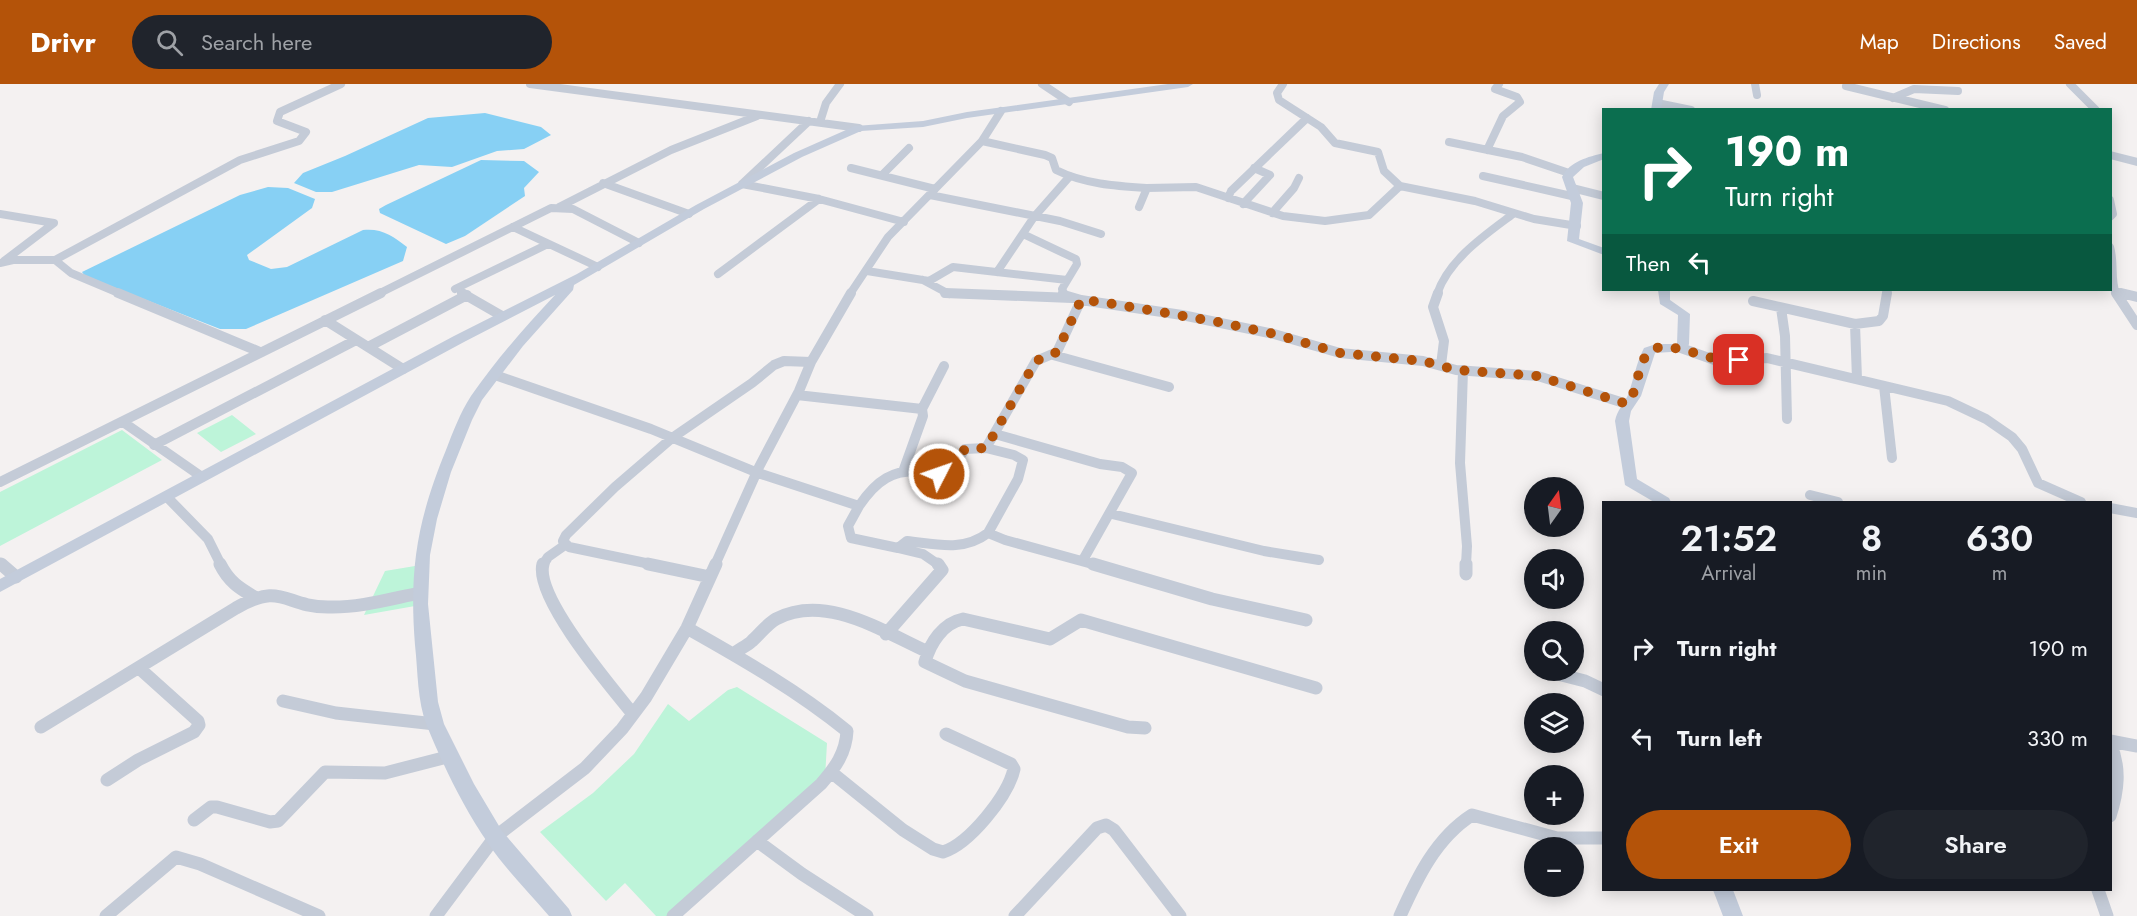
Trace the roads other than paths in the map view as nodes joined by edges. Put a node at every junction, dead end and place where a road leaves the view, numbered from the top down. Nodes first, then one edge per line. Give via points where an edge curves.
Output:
1 (341, 84) edge
2 (530, 84) edge
3 (840, 84) edge
4 (1042, 84) edge
5 (1188, 84) edge
6 (1283, 84) edge
7 (1499, 84) edge
8 (1664, 84) edge
9 (1755, 84) edge
10 (2070, 84) edge
11 (1846, 86) dead end
12 (1958, 91) dead end
13 (1757, 94) dead end
14 (1893, 98) junction
15 (1069, 102) junction
16 (1657, 106) edge
17 (1674, 108) edge
18 (1936, 108) edge
19 (2094, 108) edge
20 (1001, 111) junction
21 (759, 115) junction
22 (1307, 118) junction
23 (809, 122) junction
24 (820, 122) junction
25 (859, 128) junction
26 (982, 141) junction
27 (1449, 142) dead end
28 (909, 148) dead end
29 (1487, 150) junction
30 (2112, 156) edge
31 (1602, 157) edge
32 (2137, 162) edge
33 (851, 168) dead end
34 (1254, 168) junction
35 (1569, 173) junction
36 (882, 175) junction
37 (1070, 176) junction
38 (1483, 176) dead end
39 (1299, 178) dead end
40 (603, 183) junction
41 (742, 184) junction
42 (1400, 186) junction
43 (1147, 188) junction
44 (933, 192) junction
45 (1574, 193) junction
46 (1602, 196) edge
47 (1228, 198) junction
48 (819, 199) junction
49 (1243, 204) junction
50 (559, 207) junction
51 (1139, 207) dead end
52 (1272, 213) junction
53 (0, 214) edge
54 (689, 214) junction
55 (1513, 214) junction
56 (1034, 217) junction
57 (904, 222) junction
58 (1577, 226) junction
59 (513, 227) junction
60 (1023, 234) junction
61 (1101, 234) dead end
62 (639, 243) junction
63 (548, 244) junction
64 (1602, 251) edge
65 (55, 260) junction
66 (2112, 261) edge
67 (2, 262) edge
68 (598, 267) junction
69 (867, 271) junction
70 (997, 272) junction
71 (718, 274) dead end
72 (581, 277) junction
73 (923, 280) junction
74 (1067, 280) junction
75 (1664, 291) edge
76 (1887, 291) edge
77 (2115, 291) junction
78 (467, 296) junction
79 (2137, 297) edge
80 (1078, 299) junction
81 (1753, 301) dead end
82 (1781, 308) junction
83 (502, 316) junction
84 (325, 320) junction
85 (1855, 324) junction
86 (2137, 325) edge
87 (356, 340) junction
88 (368, 347) junction
89 (1681, 348) junction
90 (260, 352) junction
91 (1053, 355) junction
92 (1785, 362) junction
93 (811, 363) junction
94 (1441, 365) junction
95 (944, 366) dead end
96 (404, 369) junction
97 (1463, 370) junction
98 (495, 375) junction
99 (1857, 379) junction
100 (1884, 386) junction
101 (1169, 387) dead end
102 (797, 395) junction
103 (1627, 404) junction
104 (922, 409) junction
105 (1787, 419) dead end
106 (123, 422) junction
107 (995, 434) junction
108 (672, 438) junction
109 (154, 445) junction
110 (986, 448) junction
111 (1892, 458) dead end
112 (904, 469) junction
113 (758, 473) junction
114 (202, 477) junction
115 (0, 482) edge
116 (1810, 495) dead end
117 (167, 497) junction
118 (1662, 501) edge
119 (1834, 501) edge
120 (2080, 501) edge
121 (860, 506) junction
122 (2112, 508) edge
123 (1112, 513) junction
124 (2137, 513) edge
125 (988, 533) junction
126 (565, 545) junction
127 (898, 548) junction
128 (1083, 560) junction
129 (1319, 561) dead end
130 (0, 563) edge
131 (1466, 574) dead end
132 (16, 577) junction
133 (710, 577) junction
134 (0, 586) edge
135 (420, 593) junction
136 (256, 598) junction
137 (1306, 620) dead end
138 (687, 628) junction
139 (886, 634) junction
140 (926, 651) junction
141 (733, 654) junction
142 (139, 668) junction
143 (1584, 681) edge
144 (1316, 688) dead end
145 (1602, 689) edge
146 (283, 701) dead end
147 (633, 714) junction
148 (435, 723) junction
149 (41, 727) dead end
150 (1145, 728) dead end
151 (946, 734) dead end
152 (2112, 742) edge
153 (2137, 746) edge
154 (2112, 748) edge
155 (451, 756) junction
156 (831, 772) junction
157 (108, 780) dead end
158 (2112, 808) edge
159 (194, 820) dead end
160 (495, 837) junction
161 (1602, 838) edge
162 (758, 841) junction
163 (1723, 891) edge
164 (2098, 891) edge
165 (106, 916) edge
166 (319, 916) edge
167 (436, 916) edge
168 (562, 916) edge
169 (673, 916) edge
170 (867, 916) edge
171 (1015, 916) edge
172 (1180, 916) edge
173 (1400, 916) edge
174 (1733, 916) edge
175 (2107, 916) edge

1 - 65 street via 280,112 277,121 306,132 299,141 240,160
2 - 21 street
3 - 24 street via 826,103
4 - 15 street
5 - 15 street
6 - 22 street via 1277,93 1279,100
7 - 29 street via 1495,88 1520,102 1503,116
8 - 16 street
9 - 13 street
10 - 19 street
11 - 14 street
12 - 14 street via 1914,89
14 - 18 street
15 - 20 street
16 - 17 street
20 - 25 street via 922,124
20 - 26 street
21 - 23 street
21 - 40 street via 671,150
22 - 34 street
22 - 42 street via 1335,143 1378,152 1384,171
23 - 24 street
23 - 41 street
24 - 25 street
25 - 41 street
26 - 37 street via 1046,155 1052,158 1056,170
26 - 44 street
27 - 29 street
28 - 36 street
29 - 35 street
30 - 32 street
31 - 35 street
33 - 36 street
34 - 47 street
34 - 49 street via 1270,175
35 - 45 street via 1567,179
36 - 44 street
37 - 43 street
37 - 56 street
38 - 45 street
39 - 52 street
40 - 50 street
40 - 54 street
41 - 48 street
41 - 54 street
42 - 52 street via 1369,215 1325,221
42 - 55 street via 1475,201
43 - 47 street via 1196,187
43 - 51 street
44 - 56 street
44 - 57 street
45 - 46 street
45 - 58 street
47 - 49 street
48 - 57 street
48 - 71 street
49 - 52 street
50 - 59 street
50 - 62 street via 573,209
53 - 67 street via 54,223
54 - 62 street
55 - 58 street
55 - 94 street via 1458,261 1439,289 1433,308 1444,341
56 - 60 street
56 - 61 street
57 - 69 street via 878,251
58 - 64 street via 1573,241
59 - 63 street
59 - 84 street
60 - 70 street
60 - 74 street via 1076,259
62 - 68 street
63 - 68 street
63 - 78 street via 455,289
65 - 67 street
65 - 90 street via 72,273
66 - 77 street
68 - 72 street
69 - 73 street
69 - 93 street
70 - 73 street via 953,267 935,280
70 - 74 street
72 - 83 street
72 - 98 street via 518,343
73 - 80 street via 948,294
74 - 80 street via 1062,289 1064,295
75 - 89 street via 1664,301 1684,314
76 - 85 street via 1879,321
77 - 79 street
77 - 86 street
78 - 83 street
78 - 88 street
80 - 91 street
80 - 94 street via 1218,322 1340,353
81 - 82 street
82 - 85 street
82 - 92 street
83 - 96 street
84 - 87 street
84 - 90 street
85 - 99 street
87 - 88 street
87 - 109 street
88 - 96 street
89 - 92 street via 1724,361 1758,357
89 - 103 street via 1649,351 1634,396
90 - 106 street
91 - 101 street
91 - 107 street via 1036,361
92 - 99 street
92 - 105 street
93 - 102 street
93 - 108 street via 778,362
94 - 97 street
95 - 104 street
96 - 114 street
97 - 103 street via 1538,376
97 - 131 street via 1460,463
98 - 108 street
98 - 135 street via 476,399 444,472 429,519
99 - 100 street
100 - 111 street
100 - 120 street via 1948,401 1981,415 2020,446 2038,483
102 - 104 street
102 - 113 street
103 - 118 street via 1622,421 1628,476
104 - 112 street
106 - 109 street
106 - 115 street
107 - 110 street
107 - 123 street via 1132,472
108 - 113 street
108 - 126 street via 566,535
109 - 114 street
110 - 112 street via 965,449 949,471 939,474
110 - 125 street via 1023,460 1018,479
112 - 121 street via 885,476
113 - 121 street
113 - 133 street
114 - 117 street
116 - 119 street
117 - 132 street
117 - 136 street via 208,539 227,578
121 - 127 street via 848,523 848,535
122 - 124 street
123 - 128 street
123 - 129 street
125 - 127 street via 978,543 964,547 907,541
125 - 128 street
126 - 133 street
126 - 147 street via 544,561 542,569 548,592 605,681
127 - 139 street via 929,555 942,570
128 - 137 street via 1212,599
130 - 132 street
132 - 134 street
133 - 138 street
135 - 136 street via 328,608 300,604 276,594
135 - 148 street via 429,702
136 - 142 street
138 - 141 street
138 - 147 street
139 - 140 street
139 - 141 street via 850,616 806,609 776,619
140 - 144 street via 949,622 956,619 1050,639 1060,637 1081,620
140 - 150 street via 925,662 965,681 1128,727
141 - 156 street via 847,731 843,754
142 - 149 street
142 - 157 street via 199,725 194,732
143 - 145 street
146 - 148 street via 336,713
147 - 160 street via 585,768
148 - 155 street
151 - 156 street via 1014,768 1006,789 953,850 934,850 894,824
152 - 153 street
154 - 158 street via 2118,786
155 - 159 street via 385,773 325,772 278,821 218,807 211,807
155 - 160 street
156 - 162 street
160 - 167 street
160 - 168 street
161 - 173 street via 1549,836 1472,815 1452,831 1426,864
162 - 169 street
162 - 170 street
163 - 174 street
164 - 175 street
165 - 166 street via 176,857
171 - 172 street via 1097,828 1106,825 1114,830

